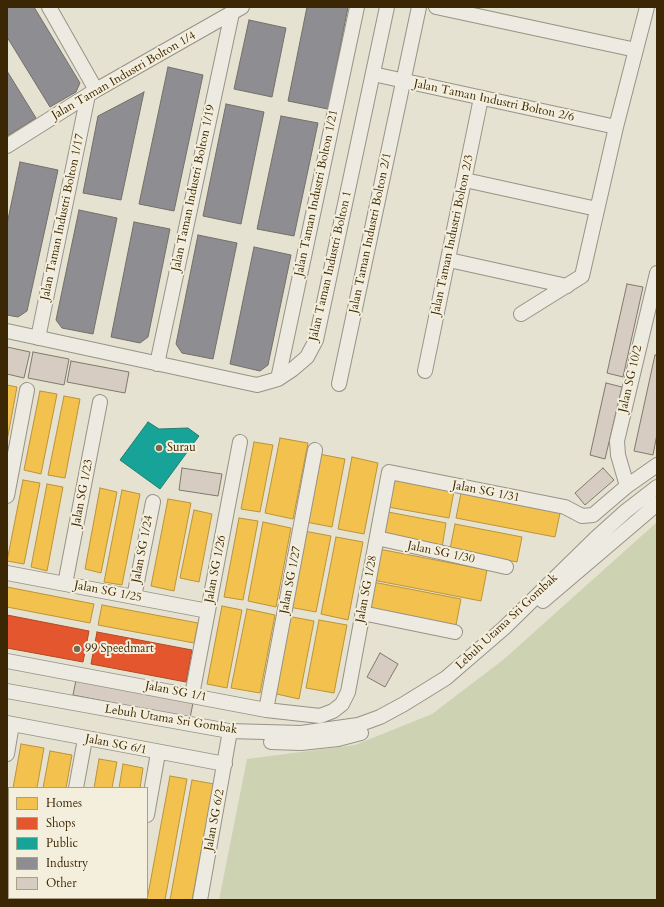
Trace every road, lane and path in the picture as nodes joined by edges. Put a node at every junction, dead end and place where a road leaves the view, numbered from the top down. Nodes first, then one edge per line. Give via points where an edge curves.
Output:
1 (49, 7) edge
2 (357, 7) edge
3 (387, 7) edge
4 (419, 7) edge
5 (436, 7) edge
6 (646, 7) edge
7 (237, 10) edge
8 (636, 50) junction
9 (373, 74) junction
10 (402, 81) junction
11 (92, 92) junction
12 (481, 98) junction
13 (616, 127) junction
14 (7, 146) edge
15 (465, 180) junction
16 (597, 209) junction
17 (449, 260) junction
18 (657, 273) edge
19 (568, 286) junction
20 (521, 314) dead end
21 (7, 331) edge
22 (38, 338) junction
23 (157, 364) junction
24 (425, 371) dead end
25 (278, 379) junction
26 (339, 384) dead end
27 (27, 390) dead end
28 (100, 402) dead end
29 (240, 442) dead end
30 (315, 450) dead end
31 (657, 465) edge
32 (389, 472) joint
33 (627, 486) junction
34 (657, 487) edge
35 (7, 496) edge
36 (153, 502) dead end
37 (657, 504) edge
38 (377, 538) junction
39 (506, 567) dead end
40 (7, 573) edge
41 (65, 584) junction
42 (134, 597) junction
43 (208, 611) junction
44 (362, 613) junction
45 (455, 632) dead end
46 (7, 662) edge
47 (7, 691) edge
48 (192, 695) junction
49 (7, 699) edge
50 (342, 704) joint
51 (266, 710) junction
52 (10, 724) edge
53 (230, 736) junction
54 (85, 739) junction
55 (158, 753) junction
56 (7, 754) edge
57 (225, 764) junction
58 (76, 787) edge
59 (148, 809) edge
60 (200, 900) edge

1 - 11 street
2 - 25 street, Jalan Taman Industri Bolton 1/21
3 - 9 street, Jalan Taman Industri Bolton 1
4 - 10 street, Jalan Taman Industri Bolton 2/1
5 - 8 street
6 - 8 street
7 - 11 street, Jalan Taman Industri Bolton 1/4
7 - 23 street, Jalan Taman Industri Bolton 1/19
8 - 13 street
9 - 10 street, Jalan Taman Industri Bolton 2/6
9 - 25 street, Jalan Taman Industri Bolton 1 via 316,340 307,357
10 - 12 street, Jalan Taman Industri Bolton 2/6
10 - 26 street, Jalan Taman Industri Bolton 2/1
11 - 14 street, Jalan Taman Industri Bolton 1/4
11 - 22 street, Jalan Taman Industri Bolton 1/17
12 - 13 street, Jalan Taman Industri Bolton 2/6
12 - 15 street, Jalan Taman Industri Bolton 2/3
13 - 16 street
15 - 16 street
15 - 17 street, Jalan Taman Industri Bolton 2/3
16 - 19 street via 582,276
17 - 19 street
17 - 24 street, Jalan Taman Industri Bolton 2/3
18 - 33 street, Jalan SG 10/2 via 617,440 618,455
19 - 20 street
21 - 22 street, Jalan Taman Industri Bolton 1
22 - 23 street, Jalan Taman Industri Bolton 1
23 - 25 street, Jalan Taman Industri Bolton 1 via 257,386
27 - 35 street
28 - 41 street, Jalan SG 1/23
29 - 43 street, Jalan SG 1/26
30 - 51 street, Jalan SG 1/27
31 - 33 street
32 - 33 street, Jalan SG 1/31 via 565,507 582,516 593,515
32 - 38 street, Jalan SG 1/28
34 - 53 street, Lebuh Utama Sri Gombak via 596,538 471,657 446,678 404,704 380,717 342,728 301,733
36 - 42 street, Jalan SG 1/24
37 - 53 street, Lebuh Utama Sri Gombak via 545,599 504,640 464,674 423,703 386,723 338,739 301,743
38 - 39 street, Jalan SG 1/30
38 - 44 street, Jalan SG 1/28
40 - 41 street, Jalan SG 1/25
41 - 42 street, Jalan SG 1/25
42 - 43 street, Jalan SG 1/25
43 - 48 street, Jalan SG 1/26
44 - 45 street
44 - 50 street, Jalan SG 1/28 via 348,692
46 - 48 street, Jalan SG 1/1
47 - 53 street, Lebuh Utama Sri Gombak
48 - 51 street, Jalan SG 1/1
49 - 53 street, Lebuh Utama Sri Gombak
50 - 51 street, Jalan SG 1/1 via 320,716
52 - 54 street, Jalan SG 6/1
52 - 56 street
53 - 57 street, Jalan SG 6/2
54 - 55 street, Jalan SG 6/1
54 - 58 street
55 - 57 street, Jalan SG 6/1
55 - 59 street
57 - 60 street, Jalan SG 6/2

